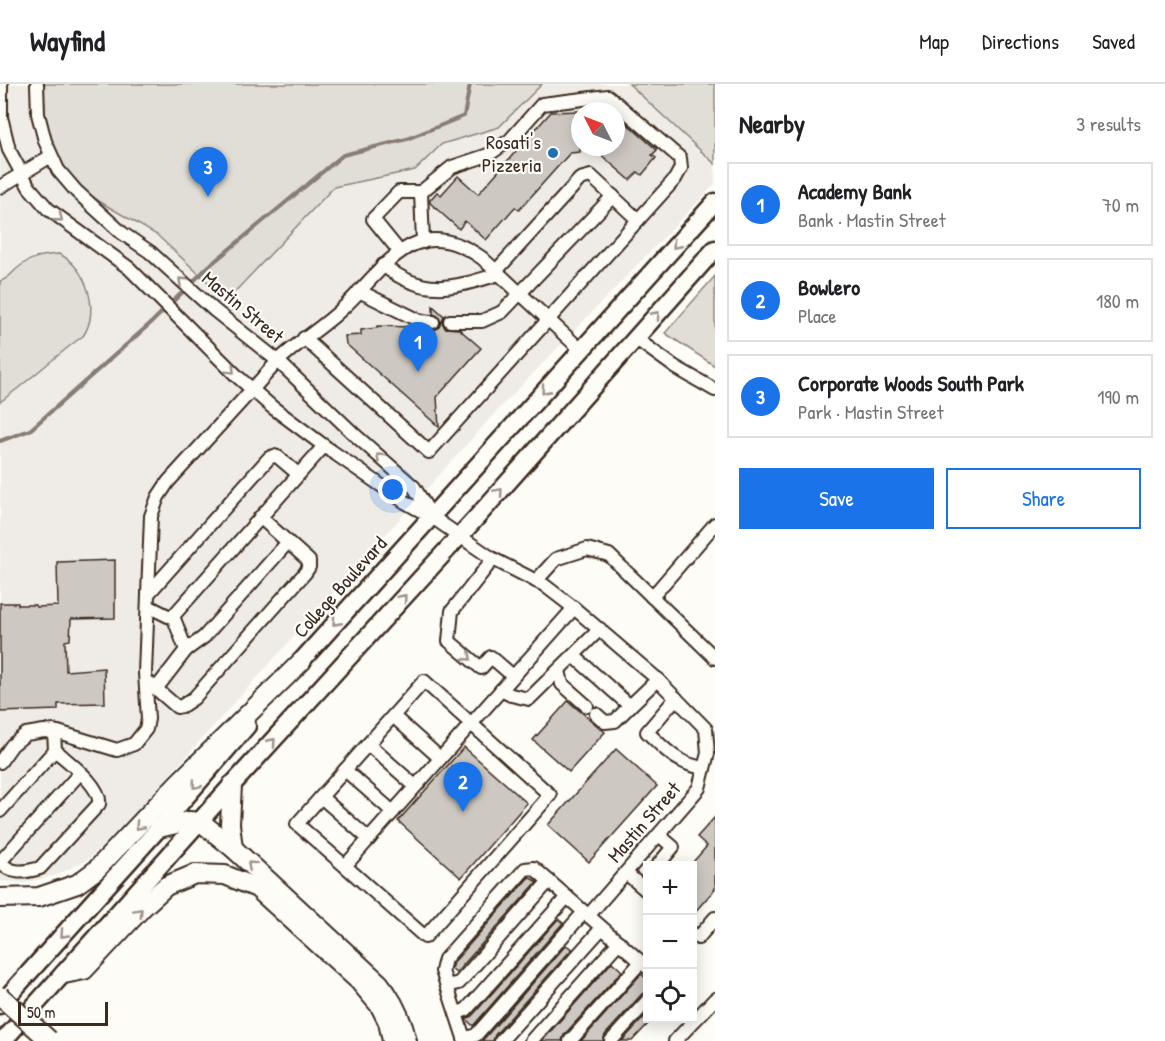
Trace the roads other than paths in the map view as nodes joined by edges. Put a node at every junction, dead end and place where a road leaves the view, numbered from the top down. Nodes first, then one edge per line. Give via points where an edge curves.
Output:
1 (1, 84) edge
2 (37, 84) edge
3 (51, 156) junction
4 (21, 174) junction
5 (0, 187) edge
6 (421, 192) junction
7 (613, 196) junction
8 (715, 202) edge
9 (638, 220) junction
10 (423, 242) junction
11 (715, 249) edge
12 (399, 252) junction
13 (383, 265) junction
14 (497, 273) junction
15 (359, 291) junction
16 (521, 294) junction
17 (548, 320) junction
18 (433, 321) dead end
19 (450, 321) dead end
20 (304, 338) junction
21 (635, 338) junction
22 (581, 350) junction
23 (278, 361) junction
24 (252, 390) junction
25 (715, 390) edge
26 (324, 446) junction
27 (298, 474) junction
28 (432, 516) junction
29 (260, 517) junction
30 (715, 524) edge
31 (460, 536) junction
32 (288, 542) junction
33 (493, 559) junction
34 (536, 581) junction
35 (652, 597) junction
36 (148, 600) junction
37 (574, 608) junction
38 (173, 616) junction
39 (600, 629) junction
40 (186, 650) junction
41 (714, 654) edge
42 (574, 656) junction
43 (302, 661) junction
44 (559, 670) junction
45 (513, 676) junction
46 (658, 679) junction
47 (146, 680) junction
48 (156, 688) junction
49 (501, 690) junction
50 (676, 698) junction
51 (630, 706) junction
52 (393, 716) junction
53 (471, 723) junction
54 (54, 731) junction
55 (368, 744) junction
56 (55, 750) junction
57 (440, 758) junction
58 (709, 761) edge
59 (0, 762) edge
60 (345, 770) junction
61 (80, 773) junction
62 (232, 785) junction
63 (415, 786) junction
64 (321, 797) junction
65 (0, 811) edge
66 (393, 812) junction
67 (201, 822) junction
68 (159, 828) junction
69 (659, 834) junction
70 (369, 839) junction
71 (233, 848) junction
72 (661, 861) edge
73 (0, 862) edge
74 (345, 866) junction
75 (626, 873) junction
76 (549, 881) junction
77 (643, 883) edge
78 (567, 897) junction
79 (0, 898) edge
80 (586, 914) junction
81 (715, 918) edge
82 (602, 928) junction
83 (697, 937) edge
84 (619, 942) junction
85 (643, 964) edge
86 (643, 966) edge
87 (64, 974) junction
88 (447, 986) junction
89 (0, 996) edge
90 (715, 999) edge
91 (0, 1005) edge
92 (643, 1006) edge
93 (456, 1013) junction
94 (50, 1040) edge
95 (465, 1040) edge
96 (3, 1041) edge
97 (392, 1041) edge
98 (407, 1041) edge
99 (501, 1041) edge
100 (531, 1041) edge
101 (570, 1041) edge
102 (611, 1041) edge
103 (675, 1041) edge

1 - 4 street, Mastin Street via 4,134
2 - 3 street, Mastin Street via 40,126
3 - 4 street
23 -> 3 street, Mastin Street via 150,252 122,233 76,191
4 - 5 street
4 -> 24 street, Mastin Street via 48,209 114,256
6 - 9 street via 452,167 488,154 510,140 543,104 608,96 680,158 681,168 675,178
6 - 10 street
6 - 12 street via 399,192 373,219
7 - 9 street
7 - 14 street via 591,176 580,179
7 - 16 street
8 -> 22 main road, College Boulevard
9 - 17 street
10 - 12 street
10 - 14 street via 436,240 468,248
21 -> 11 main road
12 - 13 street
13 - 14 street via 415,285 435,287 460,286
13 - 15 street
14 - 16 street
15 - 18 street via 420,321
15 - 20 street
16 - 17 street
16 - 19 street via 502,312 482,321
17 - 20 street via 429,452
17 - 22 street
20 - 23 street
21 - 25 street
31 -> 21 main road
22 -> 28 main road, College Boulevard
23 - 24 street
28 -> 23 street, Mastin Street via 414,487
24 - 26 street, Mastin Street
24 - 36 street via 158,497 152,516
26 - 27 street
26 - 28 street, Mastin Street
27 - 29 street
27 - 36 street via 278,457 269,458
28 - 31 street, Mastin Street
28 -> 43 main road, College Boulevard
29 - 32 street
29 - 38 street
30 - 35 street
31 - 33 street, Mastin Street
62 -> 31 main road
32 - 40 street via 204,637
32 - 48 street via 309,561 309,567 202,690 177,707
33 - 34 street, Mastin Street
33 -> 45 street via 452,611 449,640 481,668 491,657
34 - 35 street via 556,559 587,549 609,555
34 - 37 street, Mastin Street
35 - 41 street
36 - 38 street
36 - 47 street
37 - 39 street, Mastin Street
37 - 45 street
38 - 40 street
39 - 42 street
39 - 46 street, Mastin Street
40 - 48 street
42 - 44 street
42 - 51 street
43 -> 68 main road, College Boulevard
43 -> 79 highway via 96,870 77,884 39,897
44 - 49 street via 529,699
44 - 51 street via 562,684 604,722 615,721
45 - 49 street
46 - 50 street, Mastin Street
46 - 51 street
47 - 48 street
47 - 54 street via 148,719 146,729 134,744 117,750
49 - 53 street
50 - 58 street, Mastin Street via 706,729
50 - 58 street via 647,732 687,766
52 - 53 street via 424,681
52 - 55 street
52 - 57 street
53 - 57 street
53 - 74 street via 550,795 425,937
54 - 56 street
54 - 59 street via 26,734
55 - 60 street
55 - 63 street
56 - 61 street
56 - 65 street
57 - 63 street
58 - 69 street, Mastin Street via 699,788
60 - 64 street
60 - 66 street
61 - 73 street
61 - 73 street via 100,796 99,804 40,868 10,871
62 - 67 main road
62 - 71 highway
63 - 66 street
64 - 70 street
64 - 74 street via 297,824
66 - 70 street
67 - 68 highway via 189,820
67 - 71 highway
67 - 87 main road
68 -> 91 main road, College Boulevard
69 - 72 street via 673,847
69 - 75 street, Mastin Street
70 - 74 street
98 -> 71 highway via 396,1008 379,983
75 - 77 street
75 - 80 street, Mastin Street
76 - 78 street
76 - 88 street via 459,983
76 - 88 street via 534,868 525,869 445,959 442,970
78 - 80 street
78 - 93 street via 466,1011
80 - 82 street
80 - 95 street, Mastin Street via 476,1035
81 - 83 street
82 - 84 street
82 - 99 street
84 - 85 street
84 - 100 street
86 - 101 street
87 - 96 main road
87 -> 97 highway via 84,970 166,886 195,874 225,875 257,888 358,980 380,1006
88 - 93 street
89 - 94 highway, bridge
90 - 103 street
92 - 102 street
93 - 95 street

